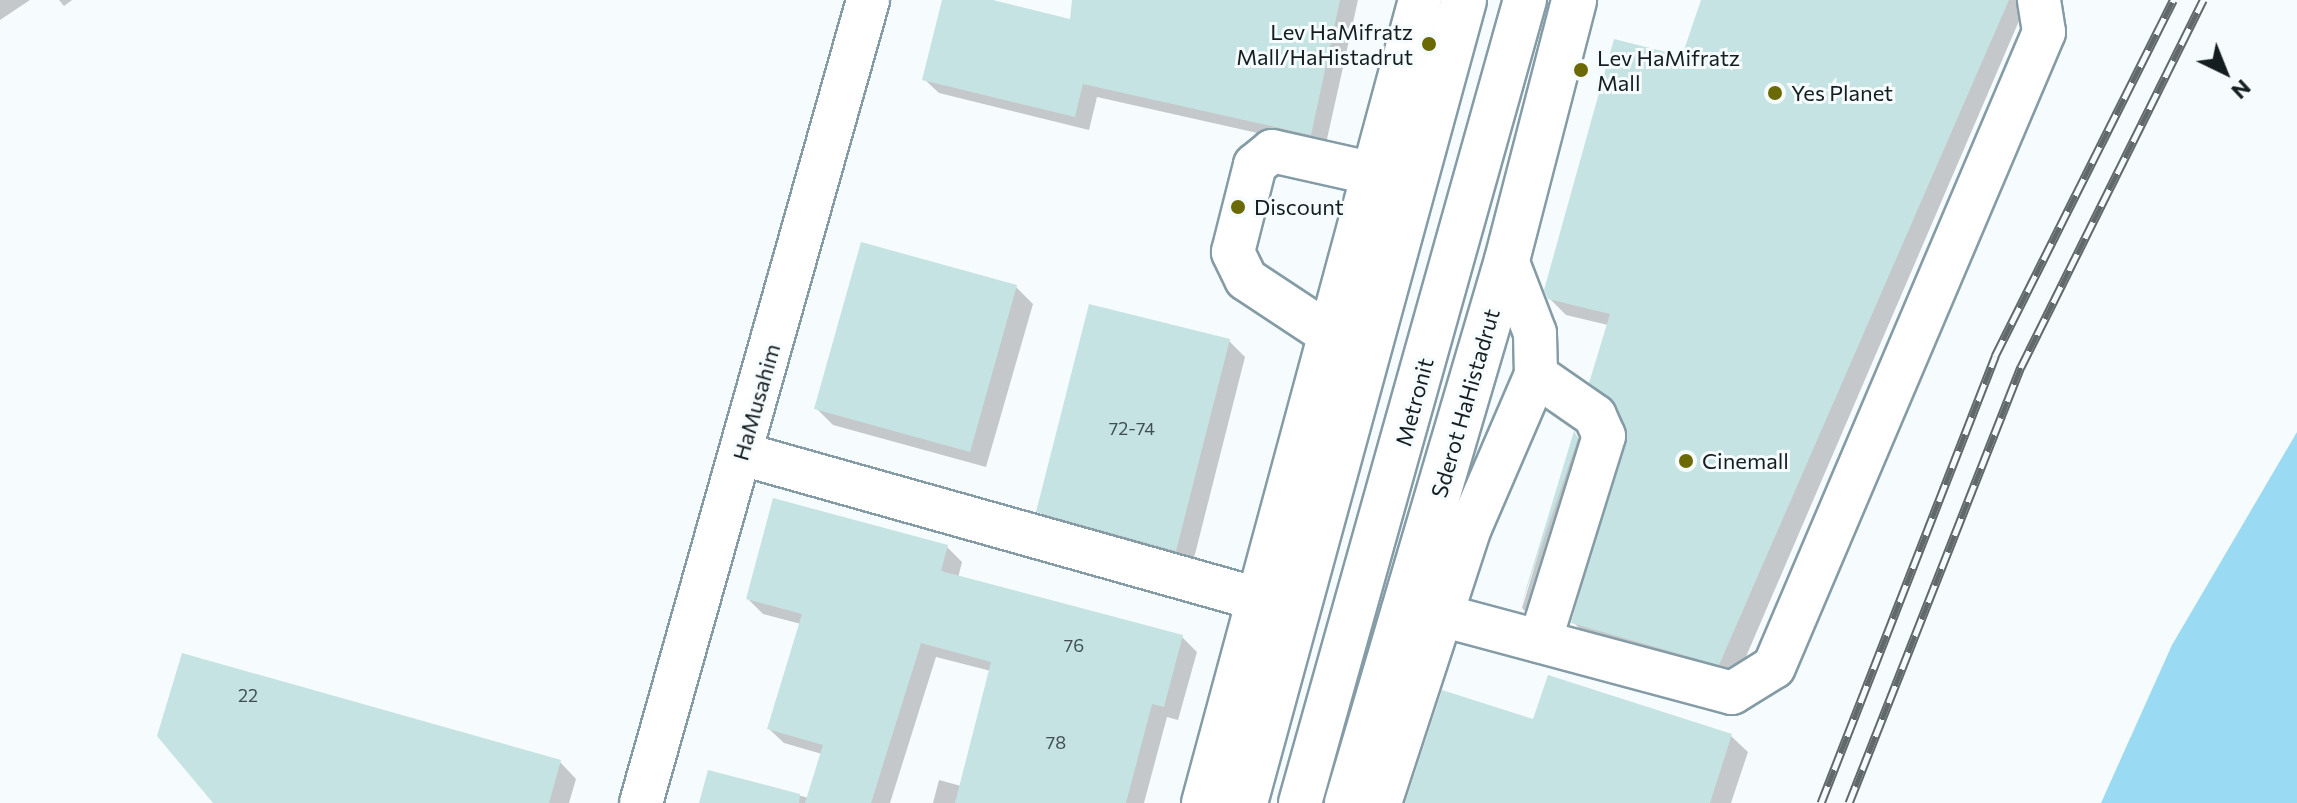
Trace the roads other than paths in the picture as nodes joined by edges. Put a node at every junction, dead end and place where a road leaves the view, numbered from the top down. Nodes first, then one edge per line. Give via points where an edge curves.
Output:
1 (868, 0) edge
2 (1420, 0) edge
3 (1464, 0) edge
4 (1525, 0) edge
5 (1574, 0) edge
6 (2039, 0) edge
7 (1374, 174) junction
8 (1507, 260) junction
9 (1332, 336) junction
10 (1536, 375) junction
11 (742, 454) junction
12 (1325, 521) junction
13 (1277, 542) junction
14 (1261, 600) junction
15 (1441, 615) junction
16 (1540, 641) junction
17 (641, 803) edge
18 (1203, 803) edge
19 (1245, 803) edge
20 (1300, 803) edge
21 (1347, 803) edge
22 (1380, 803) edge

1 - 11 street, HaMusahim
2 - 7 street
3 - 12 highway
4 - 20 street, Metronit
5 - 8 highway, Sderot HaHistadrut
6 - 16 street via 2044,32 1774,667 1732,693
7 - 9 street
7 - 9 street via 1272,151 1255,165 1233,252 1246,279
8 - 10 street via 1535,333
8 - 21 highway, Sderot HaHistadrut
9 - 13 street
10 - 15 street
10 - 16 street via 1595,416 1604,436
11 - 14 street
11 - 17 street, HaMusahim
12 - 13 street
12 - 19 highway
13 - 14 street
14 - 18 street
15 - 16 street
15 - 22 street

